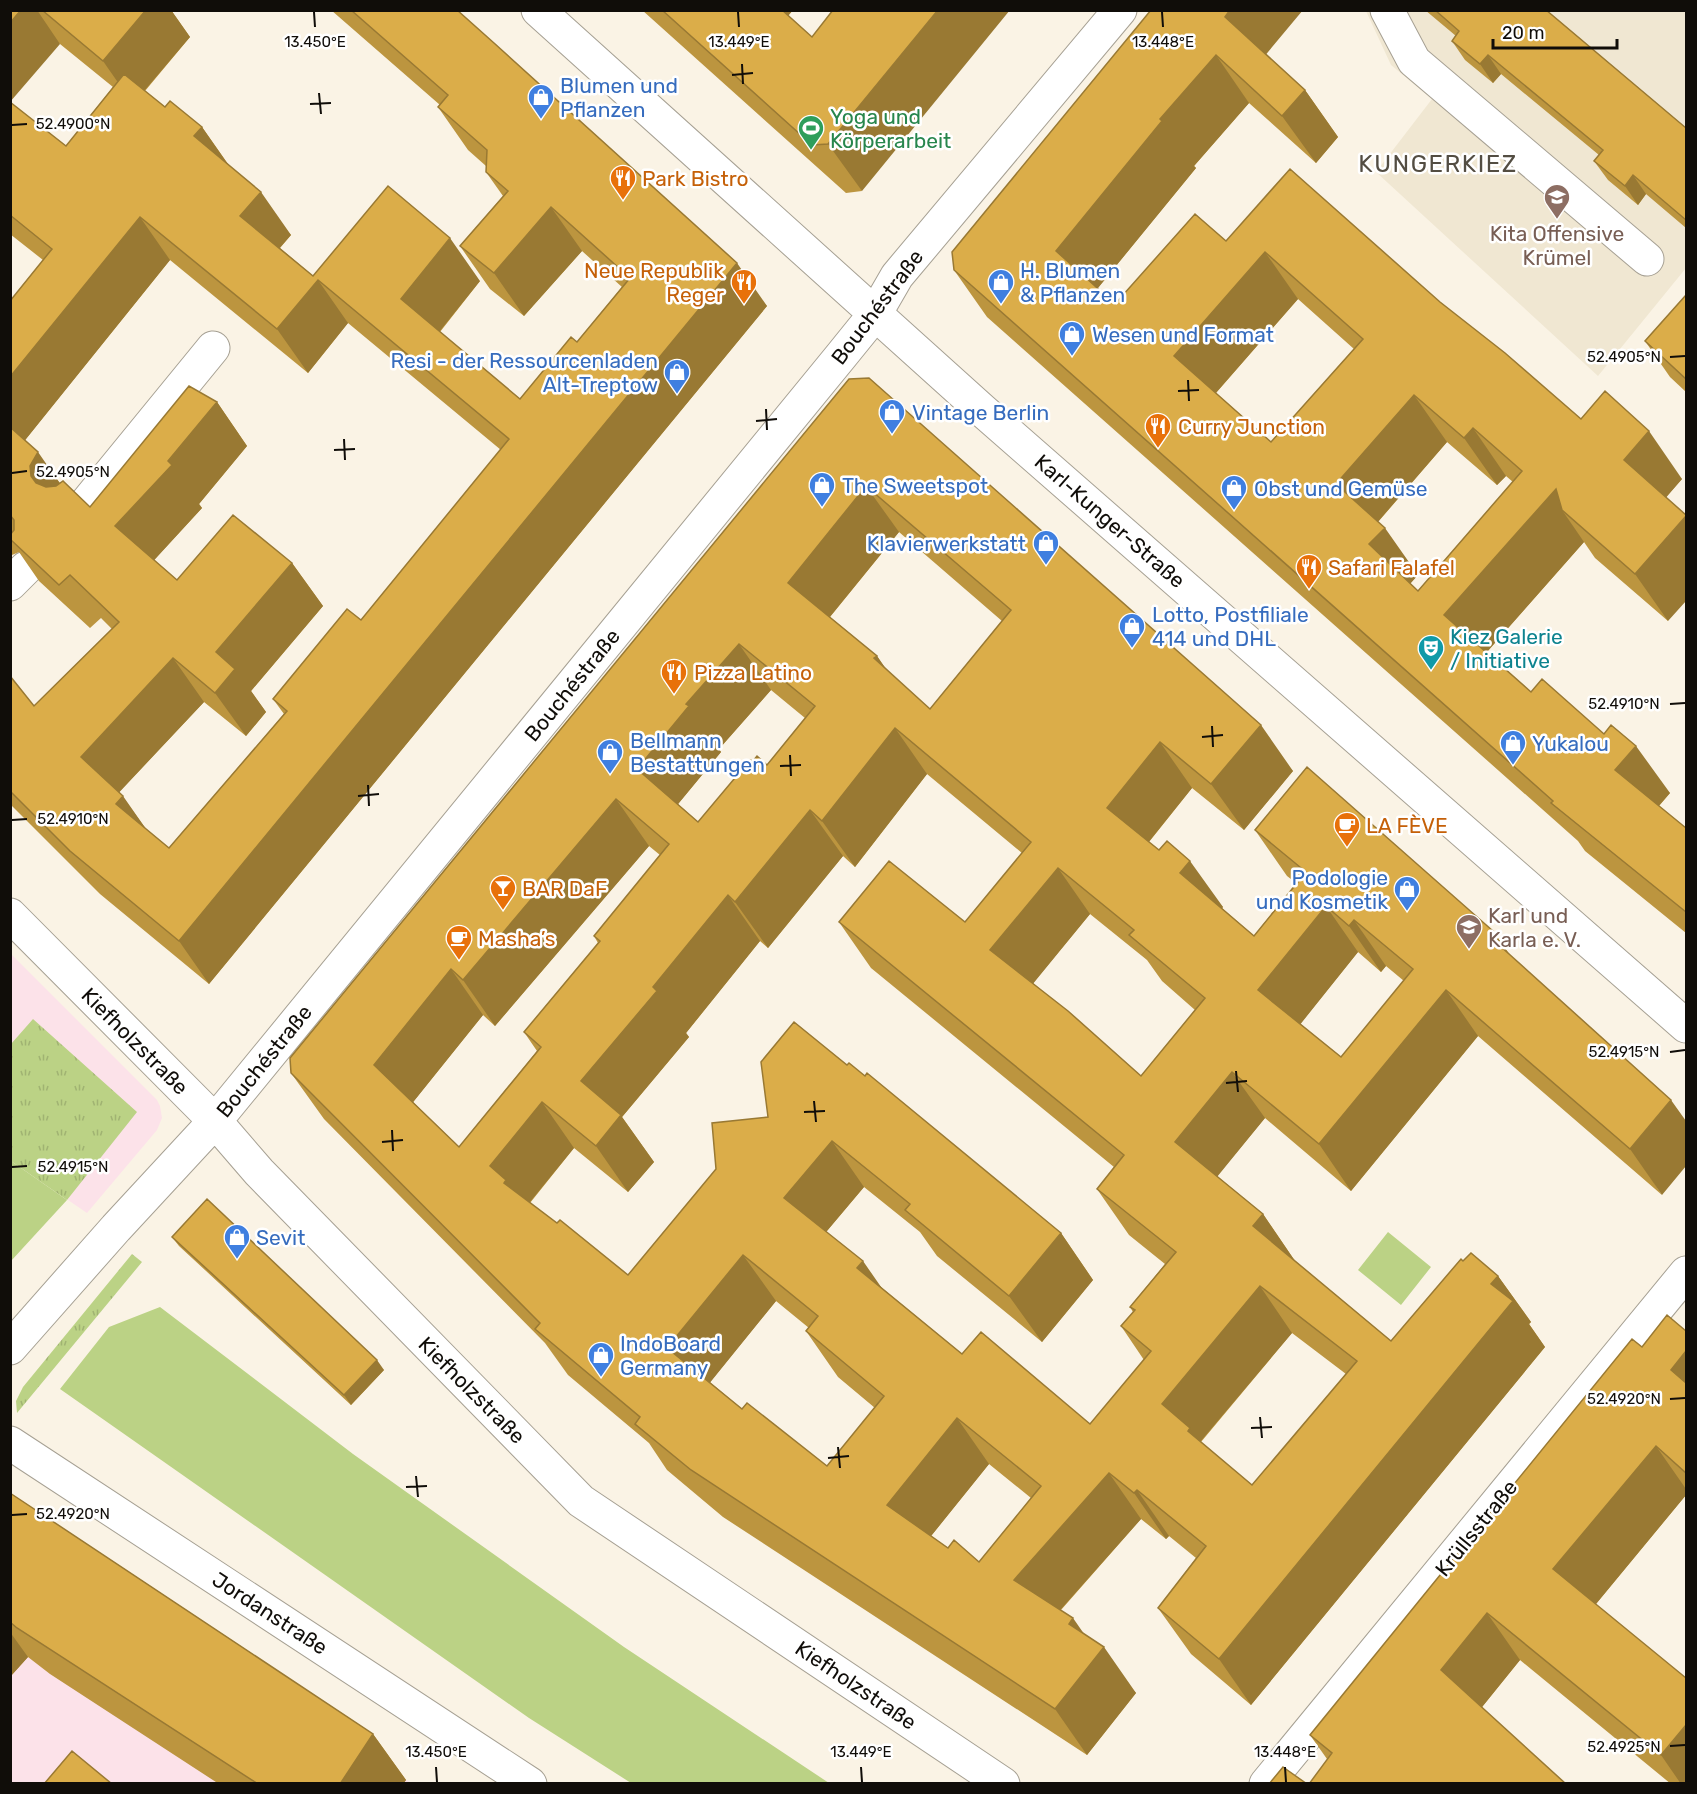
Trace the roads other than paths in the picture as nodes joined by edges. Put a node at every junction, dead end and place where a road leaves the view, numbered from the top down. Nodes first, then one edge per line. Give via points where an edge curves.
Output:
1 (538, 10) edge
2 (1120, 10) edge
3 (1387, 10) edge
4 (1647, 259) dead end
5 (875, 314) junction
6 (213, 348) dead end
7 (79, 512) edge
8 (16, 932) edge
9 (1686, 1026) edge
10 (215, 1121) junction
11 (1686, 1273) edge
12 (10, 1348) edge
13 (10, 1443) edge
14 (530, 1784) edge
15 (1003, 1784) edge
16 (1266, 1784) edge

1 - 5 street, Karl-Kunger-Straße
2 - 5 street, Bouchéstraße via 897,276
3 - 4 street via 1414,61
5 - 9 street, Karl-Kunger-Straße
5 - 10 street, Bouchéstraße
6 - 7 street
8 - 10 street, Kiefholzstraße
10 - 12 street, Bouchéstraße
10 - 15 street, Kiefholzstraße via 259,1172 581,1501
11 - 16 street, Krüllsstraße
13 - 14 street, Jordanstraße

